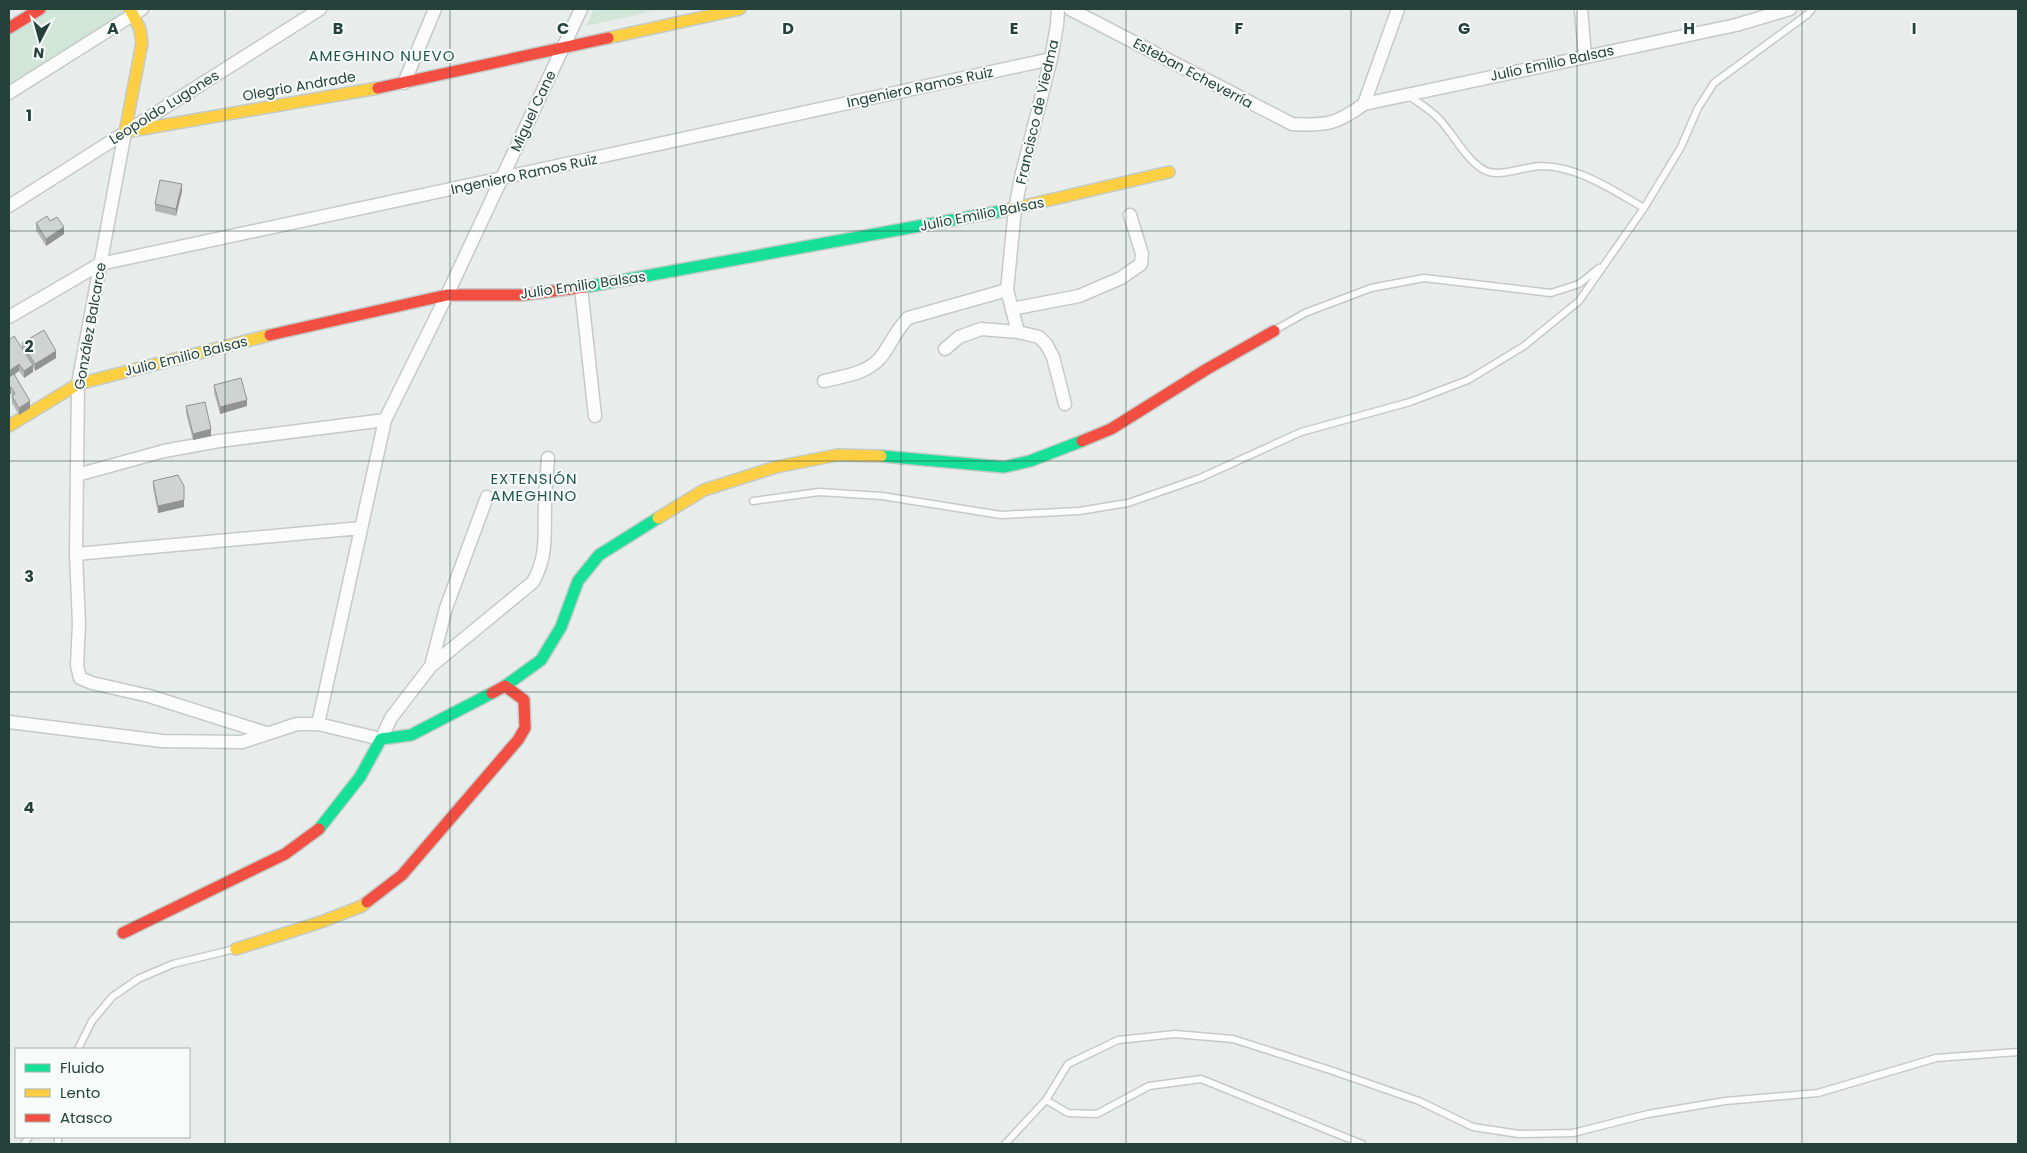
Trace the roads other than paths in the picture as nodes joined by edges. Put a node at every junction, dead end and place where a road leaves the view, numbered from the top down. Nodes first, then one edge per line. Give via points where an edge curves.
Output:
1 (40, 9) edge
2 (320, 9) edge
3 (435, 9) edge
4 (581, 9) edge
5 (740, 9) edge
6 (1058, 9) edge
7 (1070, 9) edge
8 (1398, 9) edge
9 (1581, 9) edge
10 (1790, 9) edge
11 (1812, 9) edge
12 (135, 11) edge
13 (700, 13) edge
14 (9, 28) edge
15 (563, 48) junction
16 (1585, 56) junction
17 (1050, 59) junction
18 (404, 83) junction
19 (9, 93) edge
20 (1408, 94) junction
21 (1364, 104) junction
22 (1318, 126) joint
23 (125, 132) junction
24 (1169, 172) dead end
25 (502, 178) junction
26 (9, 206) edge
27 (1644, 208) junction
28 (1015, 209) junction
29 (1130, 215) dead end
30 (1606, 263) junction
31 (100, 264) junction
32 (581, 288) junction
33 (1007, 290) junction
34 (447, 295) junction
35 (1012, 309) junction
36 (9, 317) edge
37 (1274, 331) joint
38 (1018, 332) junction
39 (944, 349) dead end
40 (824, 381) dead end
41 (78, 384) junction
42 (1065, 404) dead end
43 (595, 416) dead end
44 (385, 420) junction
45 (9, 426) edge
46 (548, 458) dead end
47 (77, 475) junction
48 (486, 497) dead end
49 (753, 501) dead end
50 (361, 528) junction
51 (76, 554) junction
52 (431, 666) junction
53 (505, 686) junction
54 (9, 723) edge
55 (318, 724) junction
56 (266, 733) junction
57 (381, 739) junction
58 (123, 933) dead end
59 (236, 949) joint
60 (78, 1048) edge
61 (2018, 1052) edge
62 (1046, 1100) junction
63 (1005, 1144) edge
64 (1362, 1144) edge

1 - 14 street
2 - 23 street, Leopoldo Lugones
3 - 18 street
4 - 15 street, Miguel Cane
5 - 13 street, Olegrio Andrade
6 - 17 street, Francisco de Viedma
7 - 22 street, Esteban Echeverría via 1292,124
8 - 21 street
9 - 16 street
10 - 16 street, Julio Emilio Balsas via 1736,25
11 - 27 lane via 1714,84
12 - 19 street
12 - 23 street, González Balcarce via 142,43
13 - 15 street, Olegrio Andrade
15 - 18 street, Olegrio Andrade
15 - 25 street, Miguel Cane
16 - 20 street, Julio Emilio Balsas
17 - 25 street, Ingeniero Ramos Ruiz
17 - 28 street, Francisco de Viedma
18 - 23 street, Olegrio Andrade
20 - 21 street, Julio Emilio Balsas
20 - 27 lane via 1439,119 1474,162 1488,172 1541,166 1568,170 1582,174
21 - 22 street, Julio Emilio Balsas via 1343,119
23 - 26 street, Leopoldo Lugones
23 - 31 street, González Balcarce
24 - 28 street, Julio Emilio Balsas
25 - 31 street, Ingeniero Ramos Ruiz
25 - 34 street, Miguel Cane
27 - 30 lane
28 - 32 street, Julio Emilio Balsas
28 - 33 street, Francisco de Viedma
29 - 35 street via 1142,254 1141,264 1120,278 1079,296
30 - 37 lane via 1579,284 1551,293 1424,278 1371,288 1305,313
30 - 49 lane via 1579,301 1524,346 1468,380 1410,402 1301,432 1200,478 1128,503 1079,511 1001,514 882,496 819,492
31 - 36 street, Ingeniero Ramos Ruiz
31 - 41 street, González Balcarce
32 - 34 street, Julio Emilio Balsas via 523,295
32 - 43 street
33 - 35 street, Francisco de Viedma
33 - 40 street via 908,318 881,357 869,368
34 - 41 street, Julio Emilio Balsas via 232,344
34 - 44 street, Miguel Cane
35 - 38 street, Francisco de Viedma
37 - 53 street via 1111,429 1030,460 1004,467 897,456 837,455 776,467 704,490 599,555 578,581 561,627 540,660
38 - 39 street via 981,329 959,337
38 - 42 street via 1039,337 1046,344 1053,357
41 - 45 street, Julio Emilio Balsas
41 - 47 street, González Balcarce
44 - 47 street via 219,440
44 - 50 street, Miguel Cane
46 - 52 street via 544,549 541,567 533,582
47 - 51 street, González Balcarce
48 - 52 street via 446,608
50 - 51 street
50 - 55 street, Miguel Cane
51 - 56 street, González Balcarce via 77,665 80,678 150,696
52 - 57 street via 391,718
53 - 57 street via 411,736
53 - 59 street via 524,700 525,728 402,875 362,906
54 - 56 street via 162,741 242,742
55 - 56 street via 297,724
55 - 57 street
57 - 58 street via 360,777 316,832 285,854
59 - 60 lane via 173,964 138,979 112,997 92,1021
61 - 62 lane via 1936,1058 1818,1093 1725,1101 1648,1114 1573,1133 1519,1134 1473,1126 1419,1101 1233,1039 1175,1034 1118,1040 1068,1064
62 - 63 lane
62 - 64 lane via 1068,1113 1097,1114 1149,1086 1201,1079

